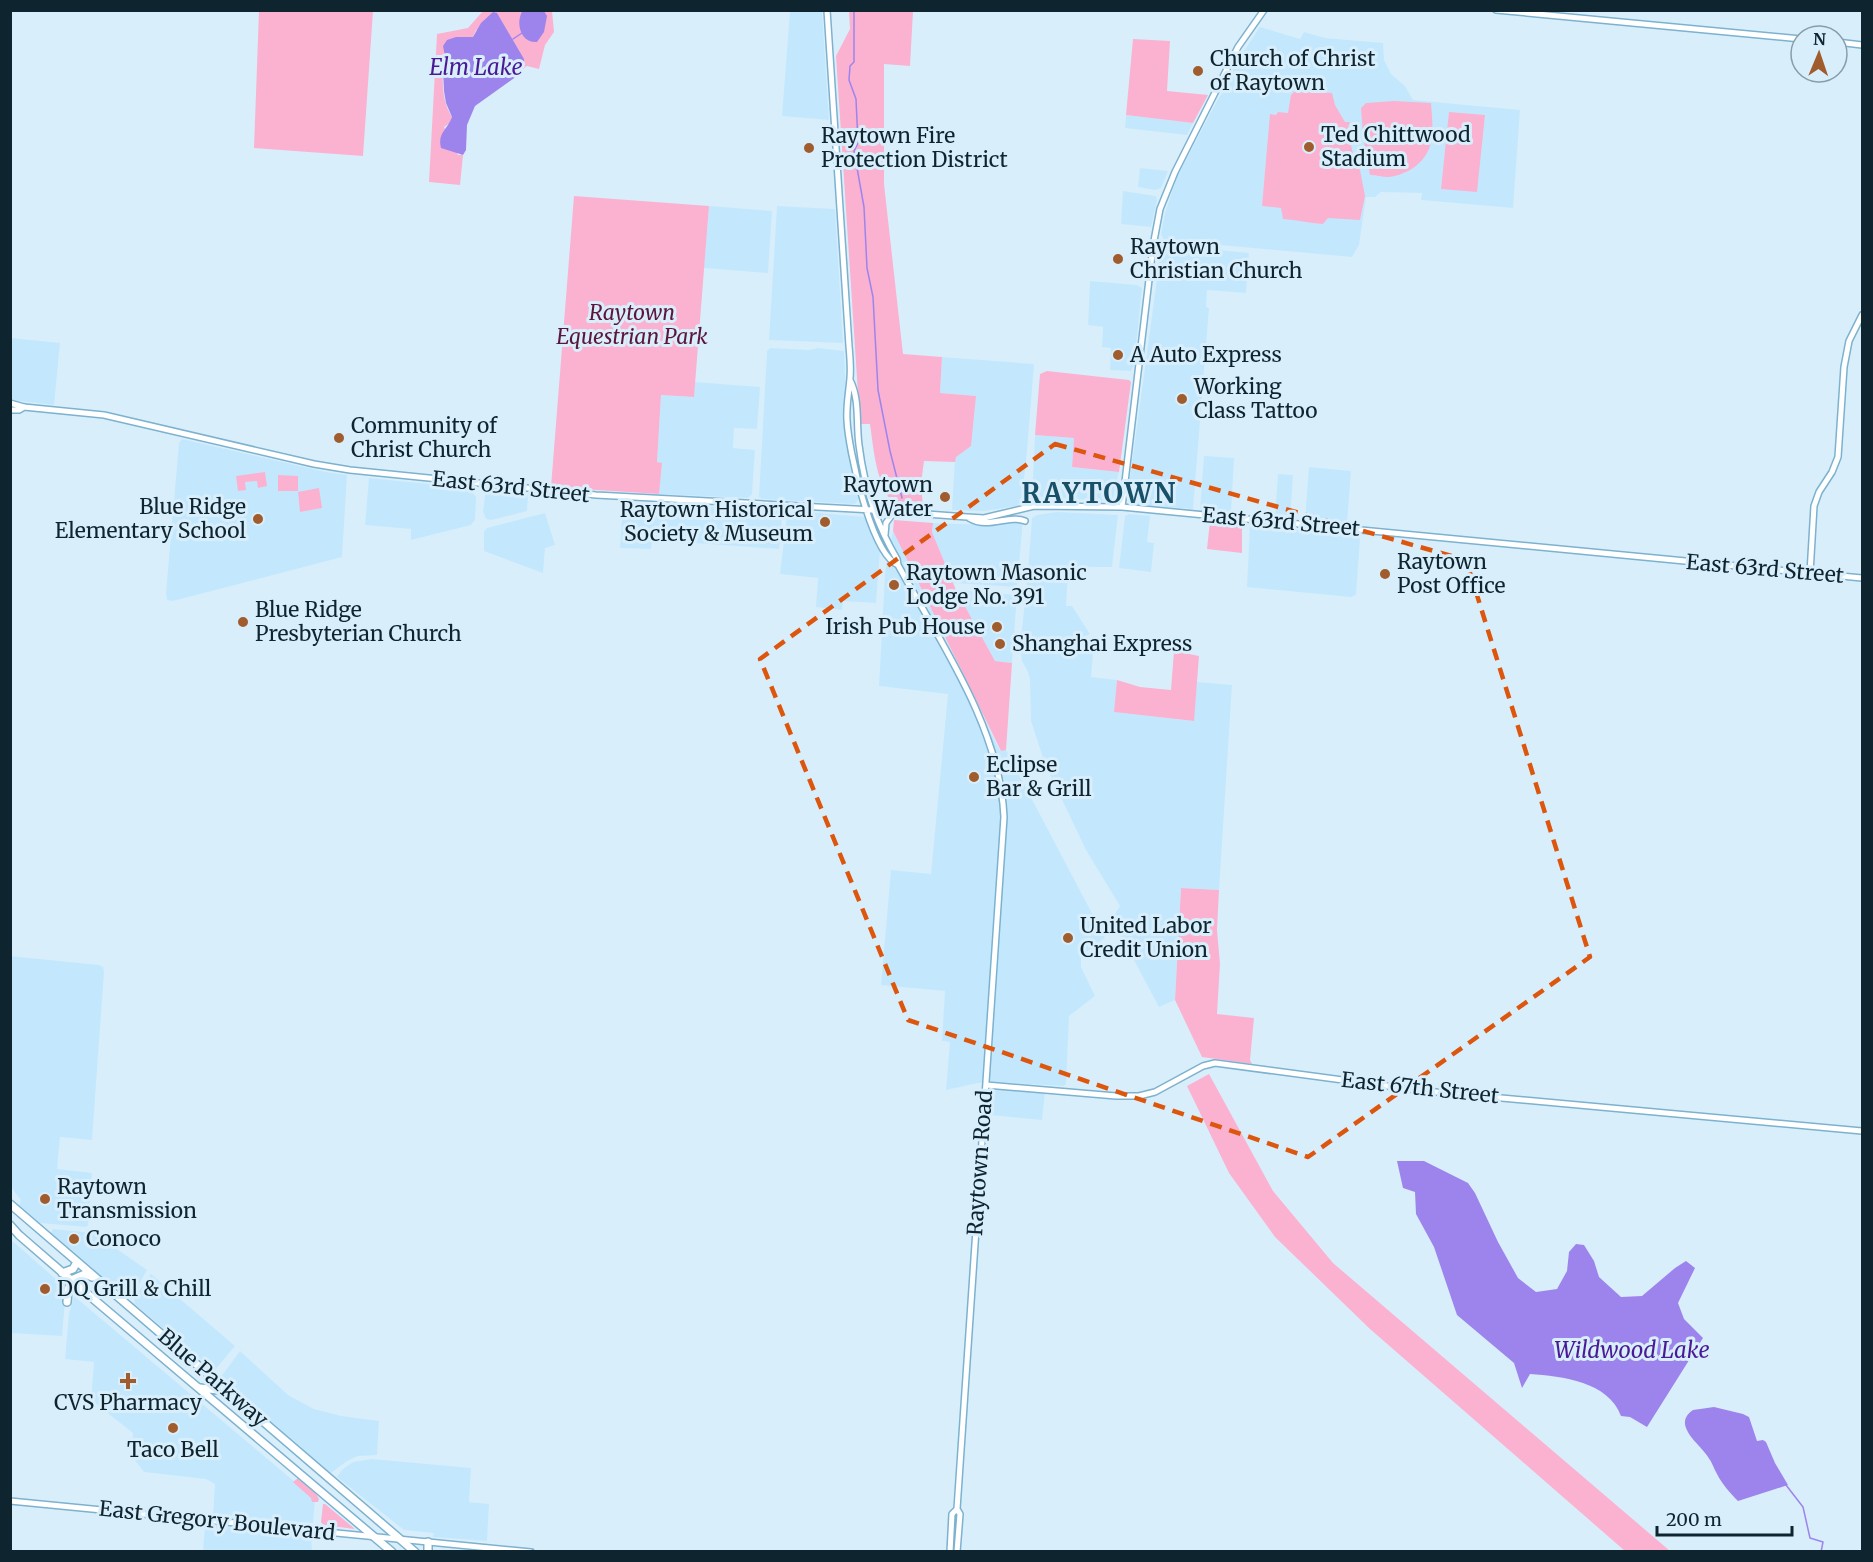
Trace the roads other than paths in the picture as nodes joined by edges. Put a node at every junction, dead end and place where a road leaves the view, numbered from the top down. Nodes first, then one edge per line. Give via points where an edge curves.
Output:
1 (827, 10) edge
2 (1264, 10) edge
3 (1496, 10) edge
4 (1789, 38) edge
5 (1863, 315) edge
6 (850, 380) junction
7 (10, 403) edge
8 (24, 407) junction
9 (10, 410) edge
10 (1122, 507) junction
11 (870, 510) junction
12 (894, 512) junction
13 (967, 517) junction
14 (1025, 521) dead end
15 (885, 537) junction
16 (898, 565) junction
17 (1810, 573) junction
18 (1863, 578) edge
19 (986, 1085) junction
20 (1863, 1131) edge
21 (10, 1204) edge
22 (10, 1225) edge
23 (77, 1262) junction
24 (62, 1273) junction
25 (97, 1279) junction
26 (71, 1280) junction
27 (79, 1287) junction
28 (200, 1388) junction
29 (234, 1397) junction
30 (10, 1501) edge
31 (957, 1509) junction
32 (375, 1537) junction
33 (401, 1539) junction
34 (428, 1542) junction
35 (392, 1551) edge
36 (415, 1551) edge
37 (428, 1551) edge
38 (531, 1551) edge
39 (950, 1551) edge
40 (957, 1551) edge

1 - 6 main road
2 - 10 main road via 1238,47 1174,172 1160,209
3 - 4 main road
5 - 17 main road via 1845,358 1838,456 1814,506
6 - 11 main road via 855,389 859,446
6 - 11 main road via 850,447
7 - 8 main road, East 63rd Street
8 - 9 main road, East 63rd Street
8 - 11 main road, East 63rd Street via 104,416 350,470 596,495
10 - 13 main road, East 63rd Street via 1034,506 984,518
10 - 17 main road, East 63rd Street
11 - 12 main road, East 63rd Street
11 - 15 main road
11 - 16 main road via 883,549 891,562
12 - 13 main road, East 63rd Street
12 - 15 main road via 886,522
13 - 14 main road via 984,523
15 - 16 main road
16 - 19 main road, Raytown Road via 970,695 1001,786 1004,817
17 - 18 main road, East 63rd Street
19 - 20 main road, East 67th Street via 1139,1096 1215,1063 1425,1091
19 - 31 main road, Raytown Road
21 - 23 highway, Blue Parkway
22 - 24 highway, Blue Parkway
23 - 24 highway via 73,1269
23 - 25 highway, Blue Parkway
24 - 26 highway, Blue Parkway
25 - 26 highway via 85,1274
25 - 29 highway, Blue Parkway
26 - 27 highway, Blue Parkway
26 - 27 highway via 68,1302
27 - 28 highway, Blue Parkway
28 - 29 highway
28 - 32 highway, Blue Parkway
29 - 33 highway, Blue Parkway
30 - 32 main road, East Gregory Boulevard
31 - 39 main road, Raytown Road via 952,1514
31 - 40 main road, Raytown Road
32 - 33 main road, East Gregory Boulevard
32 - 35 highway, Blue Parkway
33 - 34 main road, East Gregory Boulevard
33 - 36 highway, Blue Parkway
34 - 37 highway
34 - 38 main road, East Gregory Boulevard

